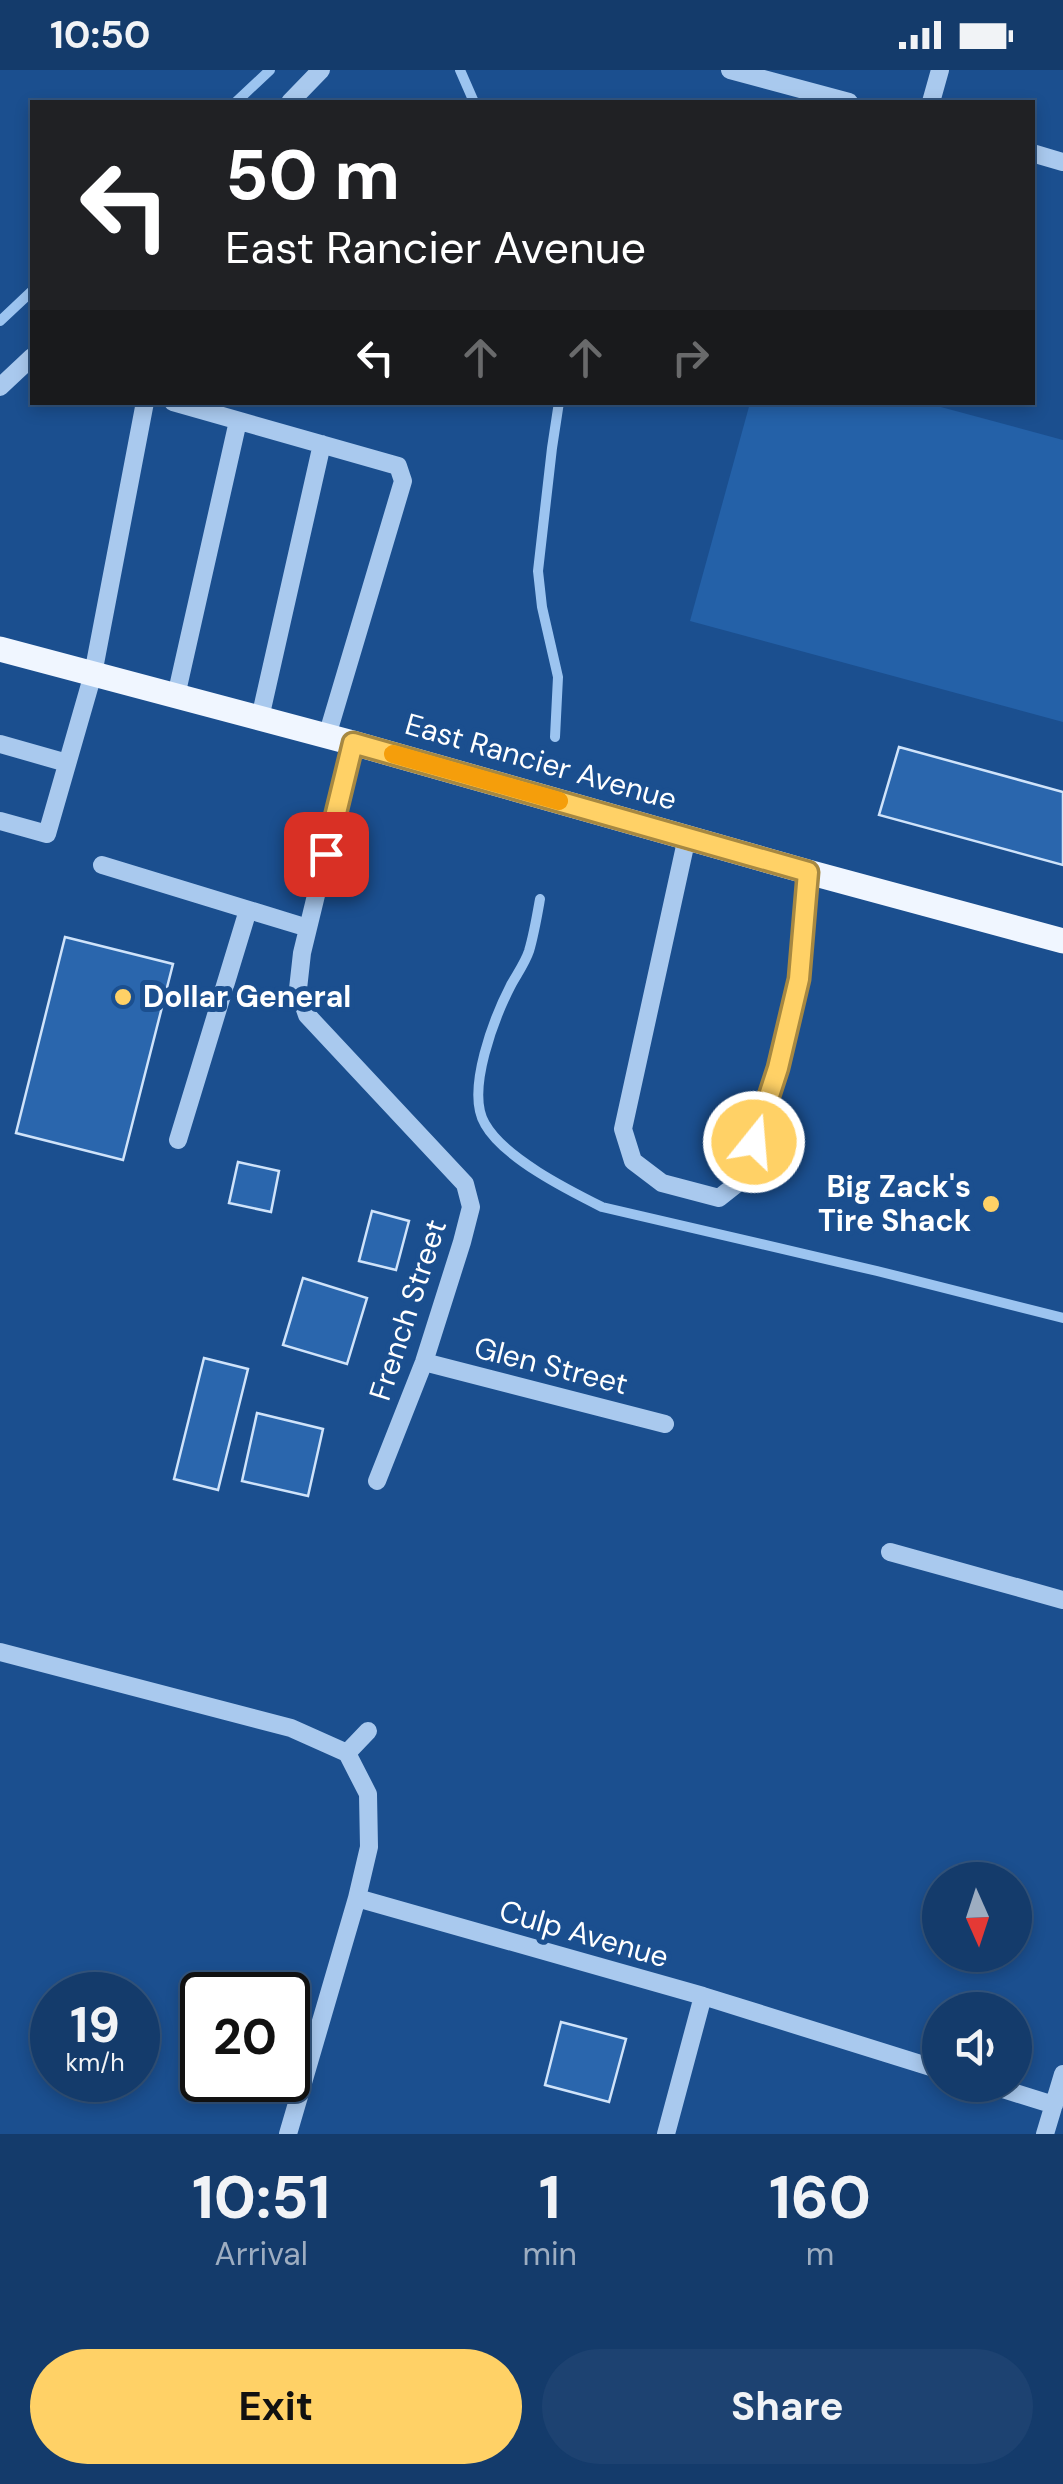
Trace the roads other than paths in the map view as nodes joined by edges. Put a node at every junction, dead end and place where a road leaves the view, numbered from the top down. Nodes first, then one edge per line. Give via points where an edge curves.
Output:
1 (321, 70) edge
2 (730, 70) edge
3 (940, 70) edge
4 (292, 100) edge
5 (842, 100) edge
6 (932, 100) edge
7 (1035, 154) edge
8 (1063, 162) edge
9 (30, 359) edge
10 (0, 387) edge
11 (144, 405) edge
12 (184, 405) edge
13 (238, 421) junction
14 (322, 444) junction
15 (0, 650) edge
16 (92, 674) junction
17 (176, 696) junction
18 (260, 718) junction
19 (327, 736) junction
20 (353, 743) junction
21 (0, 744) edge
22 (67, 763) junction
23 (0, 821) edge
24 (688, 838) junction
25 (102, 865) dead end
26 (808, 872) junction
27 (248, 910) junction
28 (308, 928) junction
29 (1063, 940) edge
30 (178, 1140) dead end
31 (424, 1362) junction
32 (665, 1424) dead end
33 (377, 1481) dead end
34 (890, 1552) dead end
35 (1063, 1600) edge
36 (0, 1652) edge
37 (368, 1731) dead end
38 (347, 1754) junction
39 (357, 1898) junction
40 (703, 1996) junction
41 (922, 2064) edge
42 (1063, 2074) edge
43 (1032, 2098) edge
44 (1054, 2105) junction
45 (288, 2134) edge
46 (666, 2134) edge
47 (1045, 2134) edge

1 - 4 street
2 - 5 street
3 - 6 street
7 - 8 street
9 - 10 street
11 - 16 street
12 - 13 street
13 - 14 street
13 - 17 street
14 - 18 street
14 - 19 street via 398,466 403,481
15 - 16 main road, East Rancier Avenue
16 - 17 main road, East Rancier Avenue
16 - 22 street
17 - 18 main road, East Rancier Avenue
18 - 19 main road, East Rancier Avenue
19 - 20 main road, East Rancier Avenue
20 - 24 main road, East Rancier Avenue
20 - 28 street, French Street
21 - 22 street
22 - 23 street via 48,834
24 - 26 main road, East Rancier Avenue
24 - 26 street via 623,1129 633,1161 662,1184 719,1198 743,1179 799,979
25 - 27 street
26 - 29 main road, East Rancier Avenue
27 - 28 street
27 - 30 street
28 - 31 street, French Street via 298,989 307,1015 465,1184 471,1207
31 - 32 street, Glen Street
31 - 33 street, French Street
34 - 35 street
36 - 38 street via 291,1728
37 - 38 street
38 - 39 street via 368,1794 368,1847
39 - 40 street, Culp Avenue
39 - 45 street
40 - 41 street, Culp Avenue
40 - 46 street
42 - 44 street
43 - 44 street
44 - 47 street

